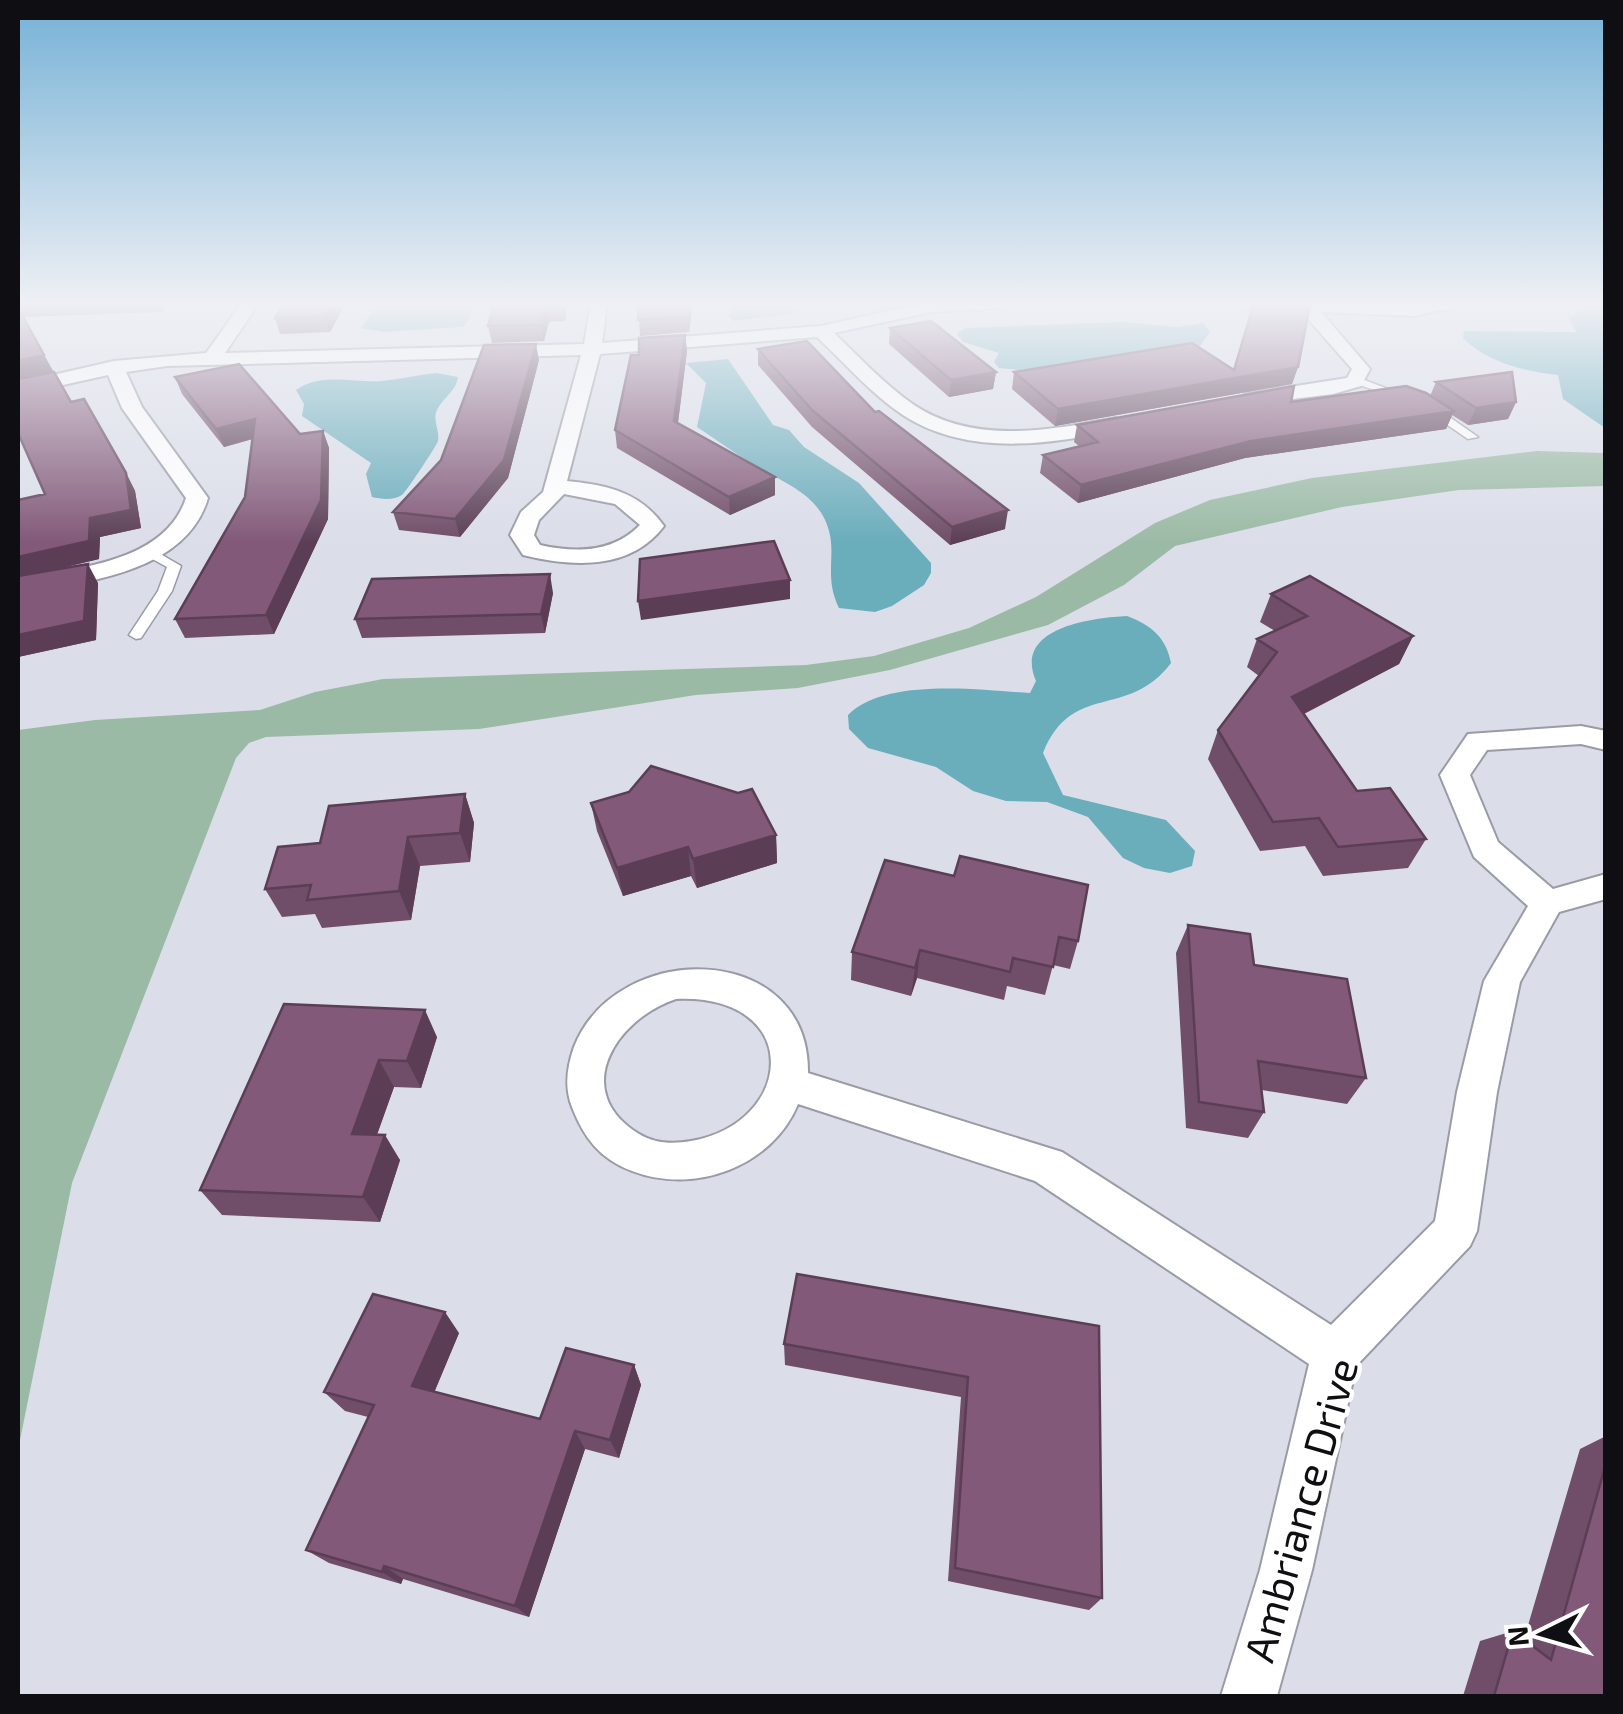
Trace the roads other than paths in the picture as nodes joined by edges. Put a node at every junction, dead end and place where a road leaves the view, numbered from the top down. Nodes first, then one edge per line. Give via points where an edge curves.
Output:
1 (45, 383) edge
2 (121, 383) edge
3 (583, 383) edge
4 (879, 383) edge
5 (1347, 383) edge
6 (1363, 383) edge
7 (18, 389) edge
8 (1232, 402) edge
9 (1141, 420) edge
10 (1472, 437) dead end
11 (555, 487) junction
12 (150, 552) junction
13 (18, 586) edge
14 (136, 634) dead end
15 (1606, 741) edge
16 (1606, 886) edge
17 (1547, 903) junction
18 (790, 1084) junction
19 (1335, 1354) junction
20 (1249, 1696) edge

1 - 7 street
2 - 12 street via 197,498 181,533
3 - 11 street
4 - 9 street via 916,416 987,436 1049,437
5 - 8 street
6 - 10 lane via 1425,405
11 - 11 street via 529,516 522,534 530,550 556,557 620,551 639,543 652,526 643,510 610,493
12 - 13 street
12 - 14 lane via 174,566
15 - 17 street via 1581,735 1478,742 1454,775 1485,849
16 - 17 street
17 - 19 street, Ambriance Drive via 1502,981 1455,1231
18 - 18 street via 790,1048 775,1018 748,996 714,984 675,984 639,997 608,1020 589,1051 583,1086 595,1120 622,1147 660,1162 704,1162 744,1146 774,1118
18 - 19 street via 1048,1166
19 - 20 street, Ambriance Drive via 1286,1570

